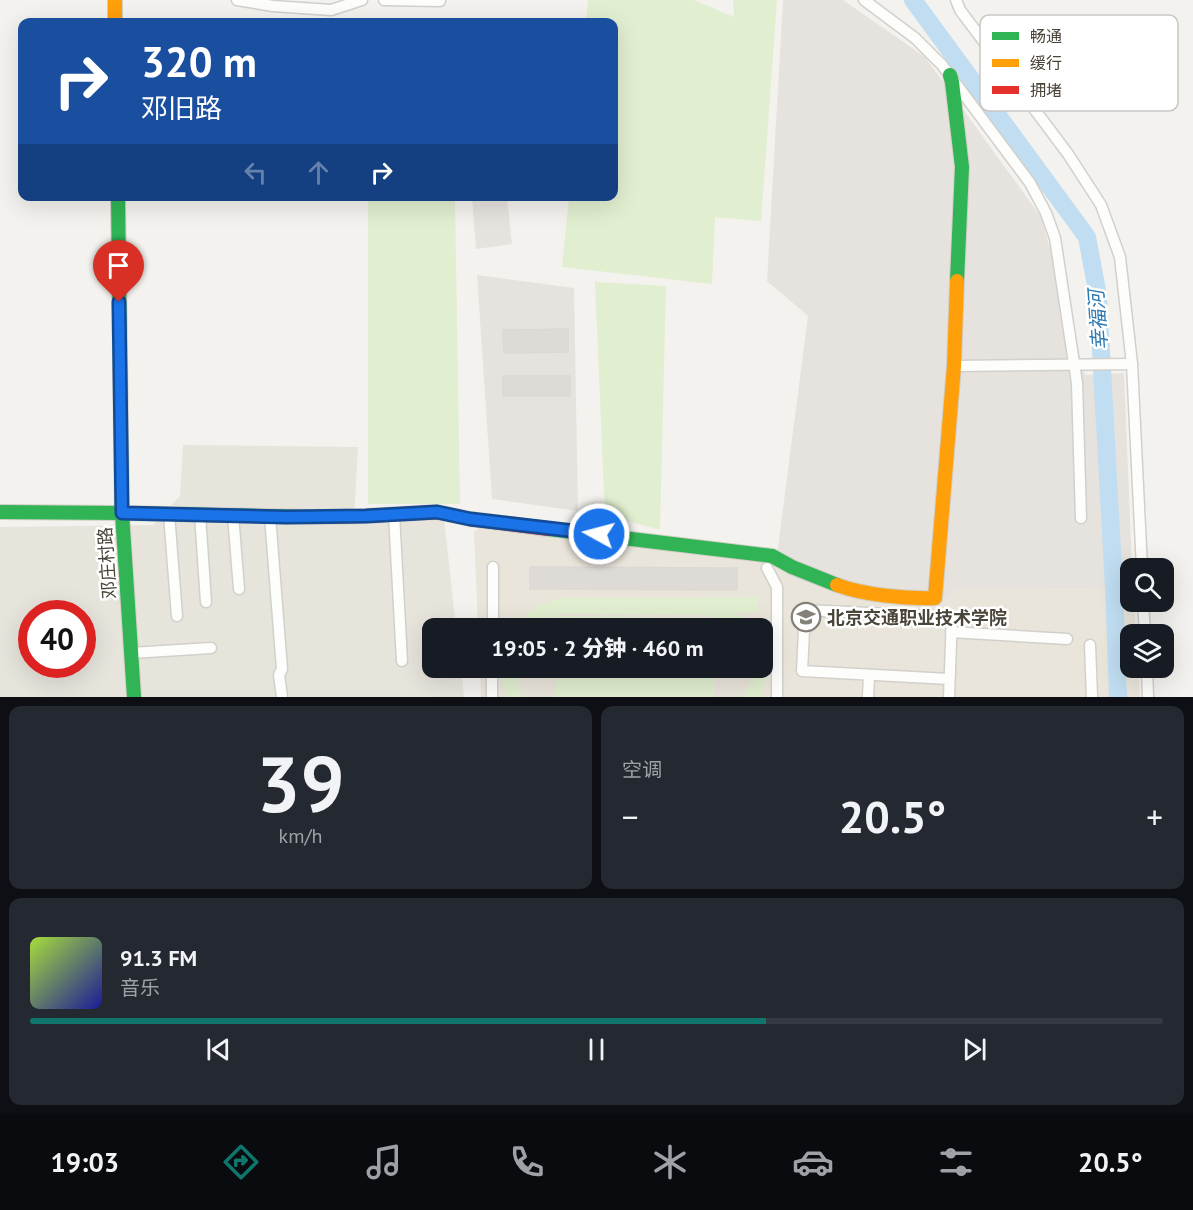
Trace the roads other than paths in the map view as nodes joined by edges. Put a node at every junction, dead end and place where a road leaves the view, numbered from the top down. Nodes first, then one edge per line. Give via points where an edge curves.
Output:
1 (115, 0) edge
2 (237, 0) edge
3 (362, 0) edge
4 (384, 0) edge
5 (440, 0) edge
6 (864, 0) edge
7 (956, 0) edge
8 (115, 18) edge
9 (980, 37) edge
10 (950, 75) junction
11 (1036, 111) edge
12 (117, 201) edge
13 (1075, 364) junction
14 (1132, 364) junction
15 (954, 366) junction
16 (0, 512) edge
17 (122, 513) junction
18 (169, 514) junction
19 (200, 514) junction
20 (394, 514) junction
21 (234, 515) junction
22 (270, 516) junction
23 (1081, 518) dead end
24 (1142, 558) edge
25 (493, 567) dead end
26 (767, 568) dead end
27 (239, 589) dead end
28 (206, 602) dead end
29 (177, 616) dead end
30 (493, 618) edge
31 (951, 632) junction
32 (1067, 639) dead end
33 (1090, 645) dead end
34 (212, 648) dead end
35 (131, 653) junction
36 (402, 661) dead end
37 (869, 675) junction
38 (492, 678) edge
39 (1147, 678) edge
40 (950, 679) junction
41 (134, 697) edge
42 (282, 697) edge
43 (492, 697) edge
44 (777, 697) edge
45 (868, 697) edge
46 (949, 697) edge
47 (1092, 697) edge
48 (1148, 697) edge

1 - 8 street
2 - 3 street via 331,10
4 - 5 street
6 - 10 street via 915,38
7 - 9 street
10 - 13 street via 1030,183 1046,213 1055,238
10 - 15 street via 962,167
11 - 14 street via 1101,205 1120,257
12 - 17 street
13 - 14 street
13 - 15 street
13 - 23 street
14 - 24 street
15 - 20 street via 935,598 910,599 848,589 772,556 437,512
16 - 17 street, 邓庄村路
17 - 18 street
17 - 35 street, 邓庄村路
18 - 19 street
18 - 29 street
19 - 21 street
19 - 28 street
20 - 22 street
20 - 36 street
21 - 22 street
21 - 27 street
22 - 42 street
25 - 30 street
26 - 44 street via 777,587
31 - 32 street
31 - 37 street via 952,617 805,609 802,671
31 - 40 street
33 - 47 street
34 - 35 street
35 - 41 street, 邓庄村路
37 - 40 street
37 - 45 street
38 - 43 street
39 - 48 street
40 - 46 street

